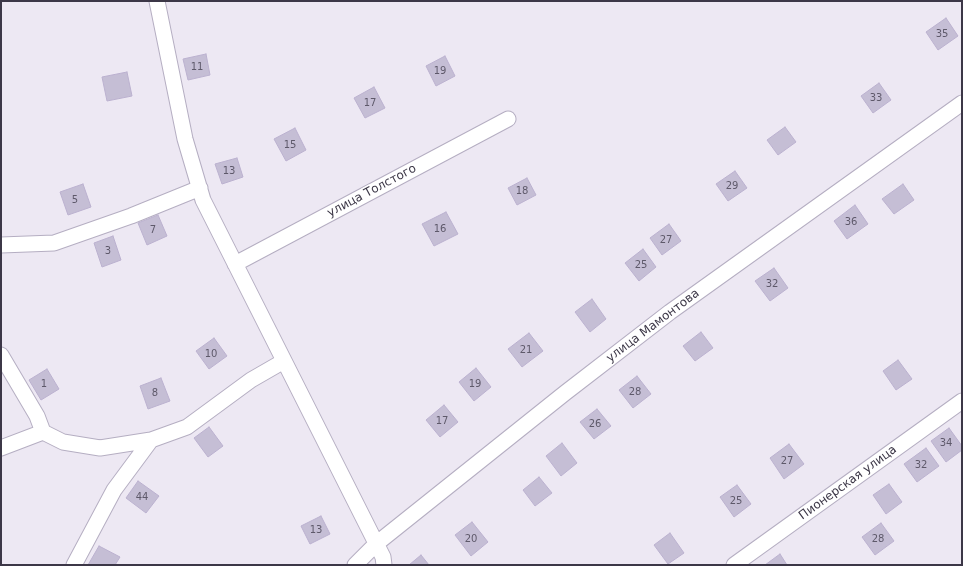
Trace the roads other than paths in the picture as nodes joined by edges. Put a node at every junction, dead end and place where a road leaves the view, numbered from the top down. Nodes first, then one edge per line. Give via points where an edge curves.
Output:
1 (157, 1) edge
2 (962, 103) edge
3 (508, 119) dead end
4 (200, 188) junction
5 (1, 245) edge
6 (235, 264) junction
7 (1, 355) edge
8 (284, 361) junction
9 (962, 400) edge
10 (43, 432) junction
11 (152, 440) junction
12 (1, 448) edge
13 (376, 544) junction
14 (74, 565) edge
15 (355, 565) edge
16 (384, 565) edge
17 (734, 565) edge

1 - 4 street via 185,139
2 - 13 street, улица Мамонтова via 670,312
3 - 6 street, улица Толстого
4 - 5 street via 54,243
4 - 6 street via 203,200
6 - 8 street
7 - 10 street via 37,416
8 - 11 street via 251,380 187,427
8 - 13 street
9 - 17 street, Пионерская улица
10 - 11 street via 63,442 100,448
10 - 12 street
11 - 14 street via 114,490
13 - 15 street, улица Мамонтова
13 - 16 street

